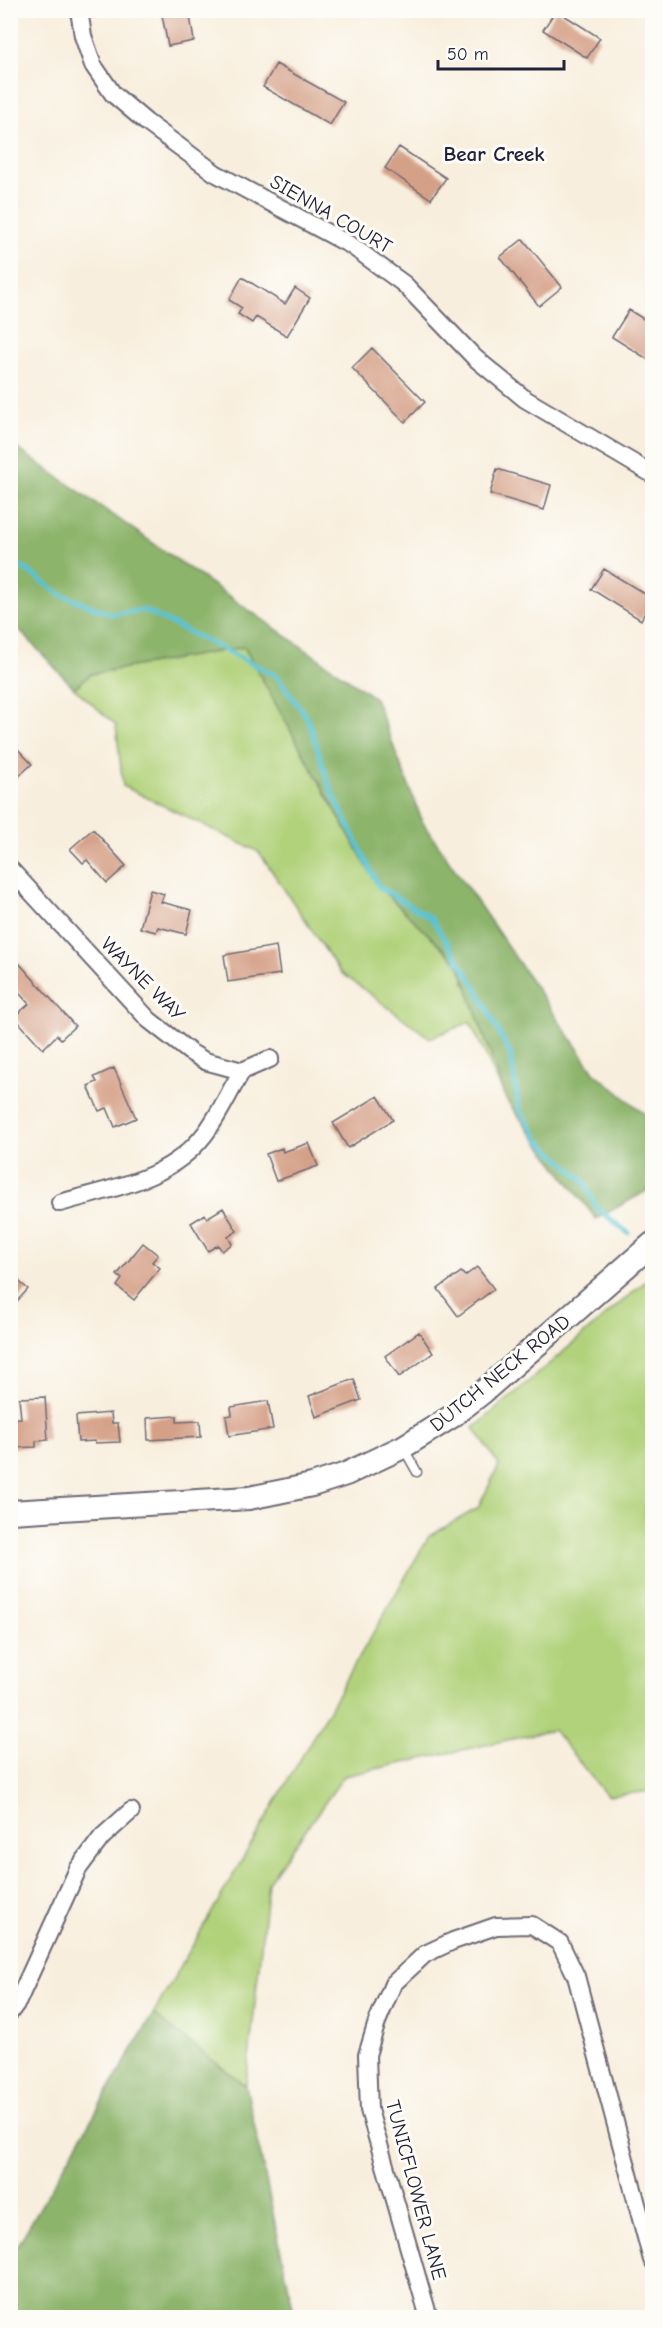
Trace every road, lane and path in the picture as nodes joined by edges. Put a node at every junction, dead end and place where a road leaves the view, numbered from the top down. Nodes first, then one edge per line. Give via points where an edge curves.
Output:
1 (79, 10) edge
2 (652, 474) edge
3 (10, 869) edge
4 (270, 1059) dead end
5 (242, 1071) junction
6 (60, 1203) dead end
7 (652, 1244) edge
8 (403, 1447) junction
9 (417, 1472) dead end
10 (10, 1512) edge
11 (131, 1812) dead end
12 (10, 2012) edge
13 (652, 2259) edge
14 (429, 2318) edge

1 - 2 street, SIENNA COURT via 93,65 113,94 146,122 215,173 352,246 404,284 475,358 525,399
3 - 5 street, WAYNE WAY via 149,1020 205,1061
4 - 5 street
5 - 6 street via 205,1134 177,1162 136,1181
7 - 8 street, DUTCH NECK ROAD via 483,1392
8 - 9 lane
8 - 10 street, DUTCH NECK ROAD via 346,1474 249,1498
11 - 12 street via 102,1837 78,1869
13 - 14 street, TUNICFLOWER LANE via 576,1976 560,1943 532,1926 496,1926 425,1954 393,1984 367,2055 369,2110

